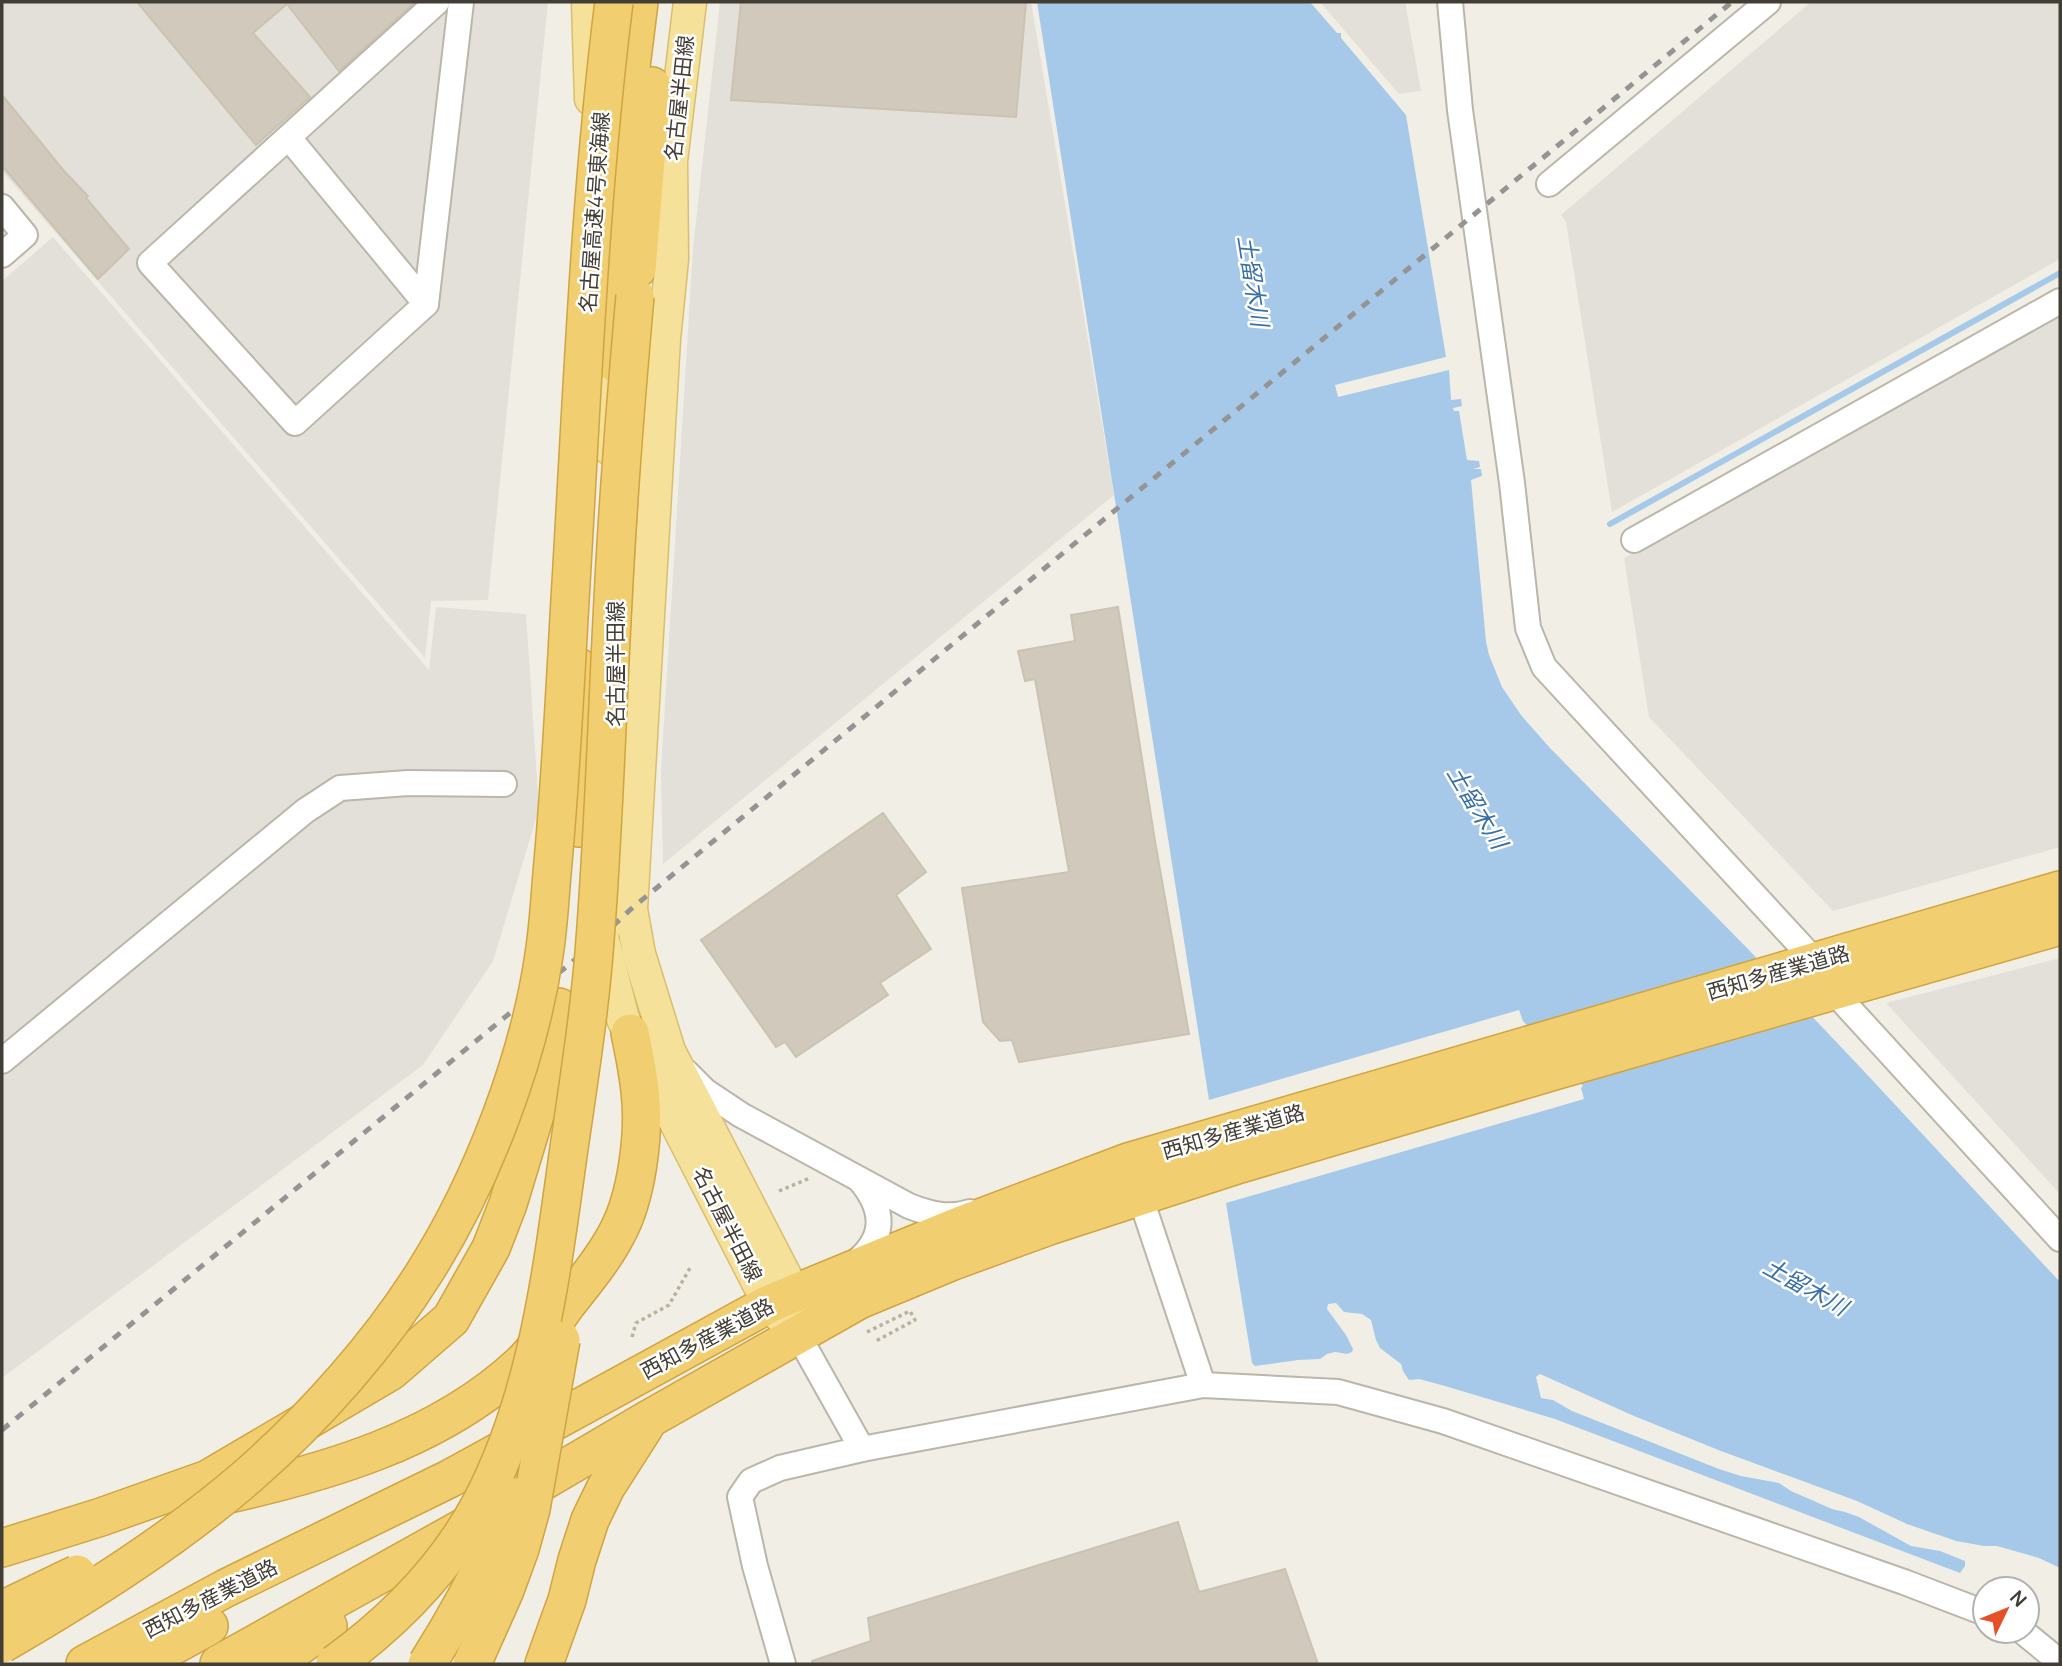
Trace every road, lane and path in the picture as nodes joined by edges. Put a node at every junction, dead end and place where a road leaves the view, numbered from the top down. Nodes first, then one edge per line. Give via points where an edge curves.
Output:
1 (437, 2) edge
2 (461, 2) edge
3 (588, 2) edge
4 (614, 2) edge
5 (639, 2) edge
6 (663, 2) edge
7 (690, 2) edge
8 (1450, 2) edge
9 (1768, 2) edge
10 (289, 138) junction
11 (1549, 184) dead end
12 (2, 207) edge
13 (2, 255) edge
14 (635, 296) junction
15 (2060, 301) edge
16 (426, 304) junction
17 (613, 520) junction
18 (575, 521) junction
19 (1634, 540) dead end
20 (504, 784) dead end
21 (2060, 890) edge
22 (2060, 926) edge
23 (1816, 979) junction
24 (630, 1033) junction
25 (669, 1051) junction
26 (2, 1061) edge
27 (755, 1123) junction
28 (721, 1153) junction
29 (1128, 1162) junction
30 (812, 1177) dead end
31 (860, 1180) junction
32 (779, 1191) dead end
33 (1140, 1196) junction
34 (2060, 1239) edge
35 (690, 1268) dead end
36 (844, 1272) junction
37 (781, 1298) junction
38 (867, 1332) dead end
39 (798, 1335) junction
40 (632, 1337) dead end
41 (874, 1342) dead end
42 (1203, 1385) junction
43 (550, 1401) junction
44 (313, 1412) junction
45 (649, 1419) junction
46 (862, 1449) junction
47 (449, 1479) junction
48 (101, 1517) junction
49 (477, 1520) junction
50 (2, 1548) edge
51 (1971, 1608) edge
52 (2, 1610) edge
53 (2, 1644) edge
54 (2039, 1645) edge
55 (2060, 1662) edge
56 (85, 1664) edge
57 (140, 1664) edge
58 (219, 1664) edge
59 (272, 1664) edge
60 (335, 1664) edge
61 (427, 1664) edge
62 (472, 1664) edge
63 (544, 1664) edge
64 (783, 1664) edge

1 - 10 street
2 - 16 street
3 - 17 main road, 名古屋半田線
4 - 18 highway, 名古屋高速4号東海線, bridge via 604,81
5 - 17 highway via 616,188
6 - 14 highway
7 - 25 main road, 名古屋半田線 via 671,161 672,259 631,909 639,954
8 - 23 street via 1528,628 1544,667
9 - 11 street
10 - 16 street
10 - 16 street via 150,263 295,423
12 - 13 street via 25,234
14 - 43 highway, bridge via 631,578 614,930 577,1251
14 - 60 highway, bridge via 595,941 558,1234 542,1318 508,1441 462,1535 396,1616
15 - 19 street
17 - 24 main road, 名古屋半田線 via 619,677 602,937
18 - 44 highway, bridge via 549,911 544,957 521,1052 486,1153 432,1259 374,1345
18 - 48 highway, bridge via 582,719 570,948 538,1105 491,1248 451,1319 391,1371 208,1479
20 - 26 street via 408,783 340,789 305,811
21 - 23 highway, 西知多産業道路
22 - 23 highway, 西知多産業道路
23 - 29 highway, 西知多産業道路 via 1527,1045
23 - 33 highway, 西知多産業道路 via 1554,1072
23 - 34 street
24 - 37 main road, 名古屋半田線
24 - 48 highway via 640,1093 639,1149 629,1206 604,1256 525,1360 446,1418 361,1457 268,1486 180,1506
25 - 27 street via 705,1091
25 - 28 main road, 名古屋半田線
27 - 28 street via 734,1127
27 - 31 street
28 - 37 main road, 名古屋半田線
29 - 31 street via 950,1216 909,1206
29 - 36 highway, 西知多産業道路
30 - 32 path
31 - 36 street via 877,1204 878,1229 869,1249
33 - 39 highway, 西知多産業道路 via 953,1261 859,1300
33 - 42 street
35 - 40 path via 669,1305 636,1323
36 - 37 highway, 西知多産業道路
37 - 39 main road, 名古屋半田線
37 - 47 highway, 西知多産業道路
38 - 41 path via 910,1311 915,1320
39 - 45 highway, 西知多産業道路
39 - 46 street
42 - 46 street
42 - 51 street via 1338,1392 1443,1421
43 - 61 highway, bridge via 493,1546
43 - 62 highway, bridge via 520,1549
44 - 52 highway, bridge via 261,1456 134,1545
44 - 53 highway, bridge via 218,1500 141,1557
45 - 49 highway, 西知多産業道路
45 - 63 highway via 590,1520
46 - 64 street via 780,1468 751,1481 740,1497
47 - 56 highway, 西知多産業道路 via 226,1588
47 - 57 highway, 西知多産業道路
48 - 50 highway
49 - 58 highway, 西知多産業道路
49 - 59 highway, 西知多産業道路
54 - 55 street

